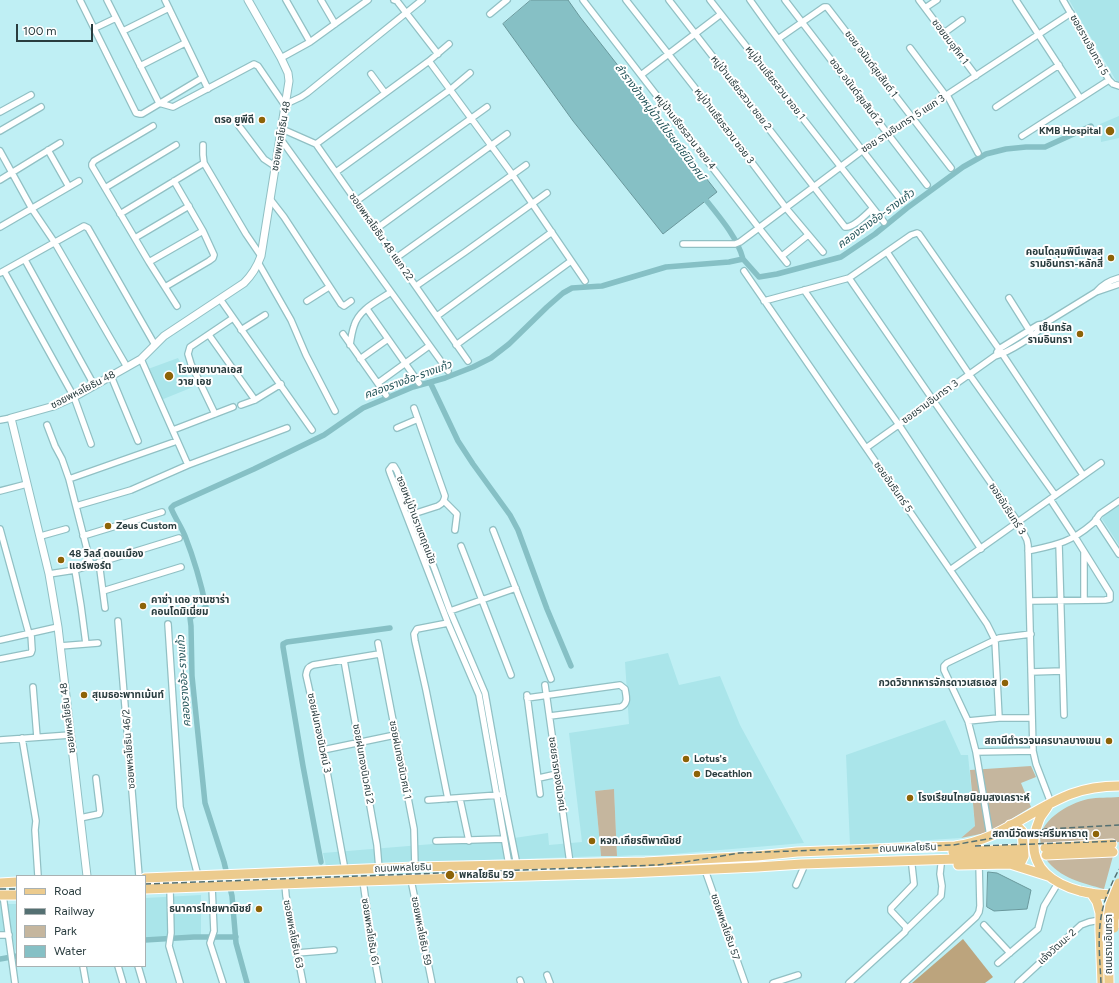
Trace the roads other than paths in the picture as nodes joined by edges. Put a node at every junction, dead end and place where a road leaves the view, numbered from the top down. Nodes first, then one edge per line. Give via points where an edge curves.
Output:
1 (80, 0) edge
2 (107, 0) edge
3 (165, 0) edge
4 (248, 0) edge
5 (286, 0) edge
6 (321, 0) edge
7 (368, 0) edge
8 (396, 0) edge
9 (422, 0) edge
10 (507, 0) edge
11 (583, 0) edge
12 (626, 0) edge
13 (669, 0) edge
14 (710, 0) edge
15 (750, 0) edge
16 (785, 0) edge
17 (919, 0) edge
18 (936, 0) edge
19 (1016, 0) edge
20 (1063, 0) edge
21 (169, 8) junction
22 (925, 8) junction
23 (406, 12) junction
24 (1071, 13) junction
25 (490, 14) dead end
26 (721, 14) junction
27 (116, 18) junction
28 (962, 20) dead end
29 (802, 22) junction
30 (335, 24) junction
31 (95, 28) junction
32 (123, 31) junction
33 (695, 33) junction
34 (944, 33) junction
35 (1038, 34) junction
36 (778, 39) junction
37 (310, 42) junction
38 (185, 43) junction
39 (449, 44) dead end
40 (910, 48) dead end
41 (668, 53) junction
42 (438, 54) junction
43 (281, 58) junction
44 (429, 61) junction
45 (1059, 65) junction
46 (140, 66) junction
47 (470, 73) dead end
48 (371, 74) dead end
49 (641, 75) junction
50 (976, 76) junction
51 (202, 78) junction
52 (1109, 80) junction
53 (1119, 86) edge
54 (208, 89) junction
55 (451, 89) junction
56 (385, 93) junction
57 (31, 95) dead end
58 (947, 95) junction
59 (1080, 98) junction
60 (159, 103) junction
61 (286, 105) junction
62 (41, 107) dead end
63 (487, 107) dead end
64 (996, 107) dead end
65 (0, 112) edge
66 (471, 118) junction
67 (912, 118) junction
68 (153, 126) dead end
69 (239, 126) dead end
70 (282, 129) junction
71 (0, 131) edge
72 (507, 134) dead end
73 (888, 134) junction
74 (1022, 136) dead end
75 (280, 138) junction
76 (60, 143) dead end
77 (316, 144) junction
78 (176, 145) dead end
79 (204, 145) dead end
80 (491, 146) junction
81 (48, 150) junction
82 (862, 150) junction
83 (0, 151) edge
84 (978, 153) dead end
85 (204, 163) junction
86 (526, 164) dead end
87 (276, 167) junction
88 (840, 167) junction
89 (951, 168) dead end
90 (336, 172) junction
91 (12, 173) junction
92 (512, 174) junction
93 (0, 180) edge
94 (174, 181) junction
95 (79, 182) dead end
96 (927, 185) dead end
97 (69, 187) junction
98 (813, 187) junction
99 (105, 188) junction
100 (548, 193) dead end
101 (270, 198) junction
102 (902, 201) dead end
103 (355, 202) junction
104 (532, 203) junction
105 (189, 206) junction
106 (32, 208) junction
107 (786, 208) junction
108 (873, 208) junction
109 (120, 214) junction
110 (884, 222) dead end
111 (0, 228) edge
112 (759, 228) junction
113 (376, 229) junction
114 (202, 231) junction
115 (552, 232) junction
116 (808, 235) junction
117 (135, 238) junction
118 (55, 243) junction
119 (683, 244) dead end
120 (823, 252) dead end
121 (887, 252) junction
122 (782, 256) junction
123 (396, 258) junction
124 (25, 260) junction
125 (260, 260) junction
126 (571, 261) junction
127 (149, 262) junction
128 (787, 263) dead end
129 (744, 271) dead end
130 (2, 272) edge
131 (849, 278) junction
132 (1119, 278) edge
133 (585, 281) dead end
134 (1119, 284) edge
135 (416, 286) junction
136 (165, 287) junction
137 (329, 287) junction
138 (804, 290) junction
139 (391, 292) junction
140 (1096, 292) junction
141 (1009, 298) dead end
142 (220, 299) junction
143 (307, 301) dead end
144 (351, 301) dead end
145 (764, 301) junction
146 (177, 306) dead end
147 (367, 309) junction
148 (265, 315) dead end
149 (436, 316) junction
150 (233, 318) junction
151 (241, 330) junction
152 (1030, 333) junction
153 (343, 334) dead end
154 (209, 335) junction
155 (388, 339) junction
156 (350, 345) junction
157 (456, 345) junction
158 (155, 346) junction
159 (429, 346) junction
160 (1001, 352) junction
161 (141, 359) junction
162 (360, 359) junction
163 (468, 362) dead end
164 (405, 364) junction
165 (127, 367) junction
166 (448, 371) dead end
167 (969, 374) junction
168 (111, 376) junction
169 (378, 383) junction
170 (419, 383) dead end
171 (281, 384) junction
172 (94, 385) junction
173 (386, 395) dead end
174 (74, 397) junction
175 (255, 400) junction
176 (933, 400) junction
177 (241, 405) dead end
178 (233, 407) dead end
179 (414, 408) dead end
180 (335, 411) dead end
181 (215, 414) junction
182 (11, 418) junction
183 (418, 419) junction
184 (0, 420) edge
185 (47, 425) dead end
186 (899, 425) junction
187 (287, 428) dead end
188 (397, 428) dead end
189 (172, 430) junction
190 (312, 430) dead end
191 (177, 441) junction
192 (138, 442) dead end
193 (91, 444) dead end
194 (866, 448) junction
195 (1101, 463) dead end
196 (188, 465) junction
197 (1083, 475) junction
198 (69, 479) junction
199 (27, 484) junction
200 (0, 491) edge
201 (1052, 497) junction
202 (444, 500) junction
203 (1119, 501) edge
204 (76, 506) junction
205 (162, 512) dead end
206 (413, 514) junction
207 (406, 516) junction
208 (1096, 519) junction
209 (1018, 522) junction
210 (0, 529) edge
211 (66, 529) dead end
212 (455, 530) dead end
213 (493, 530) dead end
214 (41, 536) junction
215 (83, 536) junction
216 (1075, 537) junction
217 (179, 538) dead end
218 (1059, 544) junction
219 (461, 546) dead end
220 (981, 549) junction
221 (1028, 551) junction
222 (1084, 552) junction
223 (1119, 554) edge
224 (432, 561) junction
225 (100, 562) junction
226 (425, 563) junction
227 (91, 565) junction
228 (181, 567) dead end
229 (75, 570) junction
230 (950, 570) junction
231 (49, 574) junction
232 (516, 588) junction
233 (103, 591) junction
234 (482, 600) junction
235 (1084, 600) junction
236 (1030, 601) junction
237 (1060, 601) junction
238 (105, 608) dead end
239 (450, 611) junction
240 (118, 621) dead end
241 (448, 622) junction
242 (168, 624) dead end
243 (58, 628) junction
244 (30, 634) junction
245 (1031, 634) junction
246 (0, 640) edge
247 (995, 640) junction
248 (98, 643) dead end
249 (378, 643) dead end
250 (86, 644) junction
251 (60, 646) junction
252 (379, 654) junction
253 (464, 654) junction
254 (0, 659) edge
255 (344, 660) junction
256 (1062, 671) junction
257 (1031, 672) junction
258 (511, 675) dead end
259 (551, 679) dead end
260 (545, 685) dead end
261 (33, 687) dead end
262 (547, 696) junction
263 (1064, 715) dead end
264 (550, 716) junction
265 (999, 718) junction
266 (1032, 718) junction
267 (968, 721) junction
268 (70, 735) junction
269 (395, 735) junction
270 (37, 737) junction
271 (22, 738) junction
272 (0, 740) edge
273 (358, 742) junction
274 (323, 750) junction
275 (1033, 751) junction
276 (976, 752) junction
277 (557, 774) junction
278 (96, 778) dead end
279 (539, 778) junction
280 (1119, 786) edge
281 (540, 794) dead end
282 (496, 795) junction
283 (503, 795) junction
284 (460, 798) junction
285 (428, 800) dead end
286 (448, 800) junction
287 (1050, 804) junction
288 (80, 818) junction
289 (1010, 826) junction
290 (990, 836) junction
291 (504, 839) junction
292 (436, 841) dead end
293 (469, 841) junction
294 (1113, 848) dead end
295 (1045, 851) dead end
296 (757, 856) junction
297 (570, 863) junction
298 (979, 864) junction
299 (1010, 864) junction
300 (513, 865) junction
301 (941, 865) junction
302 (912, 866) junction
303 (415, 867) junction
304 (379, 868) junction
305 (757, 868) junction
306 (803, 869) junction
307 (345, 870) junction
308 (705, 870) junction
309 (321, 871) junction
310 (38, 875) edge
311 (87, 875) edge
312 (139, 875) edge
313 (198, 876) junction
314 (1048, 876) junction
315 (146, 878) edge
316 (411, 880) junction
317 (0, 881) edge
318 (363, 881) junction
319 (16, 882) edge
320 (322, 883) junction
321 (1058, 883) junction
322 (1119, 883) edge
323 (285, 884) junction
324 (796, 885) dead end
325 (212, 887) junction
326 (170, 888) junction
327 (146, 889) edge
328 (1091, 893) junction
329 (1119, 894) edge
330 (2, 895) edge
331 (16, 895) edge
332 (1119, 898) edge
333 (1119, 908) edge
334 (1100, 916) junction
335 (984, 925) dead end
336 (906, 930) junction
337 (0, 935) edge
338 (9, 935) junction
339 (334, 950) dead end
340 (297, 953) junction
341 (1010, 953) junction
342 (998, 963) dead end
343 (83, 967) edge
344 (118, 967) edge
345 (138, 967) edge
346 (548, 975) dead end
347 (798, 975) dead end
348 (15, 983) edge
349 (86, 983) edge
350 (123, 983) edge
351 (143, 983) edge
352 (180, 983) edge
353 (223, 983) edge
354 (303, 983) edge
355 (379, 983) edge
356 (432, 983) edge
357 (550, 983) edge
358 (744, 983) edge
359 (773, 983) edge
360 (850, 983) edge
361 (904, 983) edge
362 (1018, 983) edge
363 (1102, 983) edge
364 (1109, 983) edge
365 (1115, 983) edge

1 - 31 street
2 - 27 street
3 - 21 street
4 - 43 street, ซอยพหลโยธิน 48
5 - 37 street
6 - 30 street
7 - 30 street
8 - 23 street
9 - 23 street
10 - 25 street
11 - 49 street, หมู่บ้านเธียรสวน ซอย 4
12 - 41 street, หมู่บ้านเธียรสวน ซอย 3
13 - 33 street, หมู่บ้านเธียรสวน ซอย 2
14 - 26 street, หมู่บ้านเธียรสวน ซอย 1
15 - 36 street
16 - 29 street, ซอย อนันต์สุขสันต์ 2
17 - 22 street, ซอยชมอุทิศ 1
18 - 22 street
19 - 35 street
20 - 24 street, ซอยรามอินทรา 5
21 - 32 street
21 - 38 street
22 - 34 street, ซอยชมอุทิศ 1
23 - 42 street
23 - 61 street via 307,93
24 - 35 street, ซอย รามอินทรา 5 แยก 3
24 - 52 street, ซอยรามอินทรา 5
26 - 33 street
26 - 88 street, หมู่บ้านเธียรสวน ซอย 1
27 - 31 street
27 - 32 street
28 - 34 street
29 - 36 street, ซอย อนันต์สุขสันต์ 1
29 - 67 street, ซอย อนันต์สุขสันต์ 1 via 827,7
29 - 73 street, ซอย อนันต์สุขสันต์ 2
30 - 37 street
31 - 60 street via 136,113 142,114
32 - 46 street
33 - 41 street
33 - 98 street, หมู่บ้านเธียรสวน ซอย 2
34 - 50 street, ซอยชมอุทิศ 1
35 - 45 street
35 - 50 street, ซอย รามอินทรา 5 แยก 3
36 - 82 street
37 - 43 street
38 - 46 street
38 - 51 street
39 - 42 street
40 - 58 street
41 - 49 street
41 - 107 street, หมู่บ้านเธียรสวน ซอย 3
42 - 44 street
43 - 61 street, ซอยพหลโยธิน 48 via 289,77
44 - 55 street
44 - 56 street
45 - 59 street
45 - 64 street
46 - 60 street
47 - 55 street
48 - 56 street
49 - 112 street, หมู่บ้านเธียรสวน ซอย 4
50 - 58 street, ซอย รามอินทรา 5 แยก 3
51 - 54 street
51 - 60 street
52 - 53 street, ซอยรามอินทรา 5
52 - 59 street
54 - 60 street via 173,107
54 - 61 street via 256,64
55 - 66 street
55 - 90 street
56 - 77 street
57 - 65 street
58 - 67 street, ซอย รามอินทรา 5 แยก 3
58 - 84 street
59 - 74 street
61 - 70 street, ซอยพหลโยธิน 48
62 - 71 street
63 - 66 street
66 - 80 street
66 - 103 street
67 - 73 street, ซอย รามอินทรา 5 แยก 3
67 - 89 street, ซอย อนันต์สุขสันต์ 1
68 - 99 street via 94,161 92,166
69 - 87 street via 264,159
70 - 75 street, ซอยพหลโยธิน 48
70 - 77 street
72 - 80 street
73 - 82 street, ซอย รามอินทรา 5 แยก 3
73 - 96 street, ซอย อนันต์สุขสันต์ 2
75 - 87 street, ซอยพหลโยธิน 48
75 - 139 street
76 - 81 street
77 - 90 street, ซอยพหลโยธิน 48 แยก 22
78 - 99 street
79 - 85 street
80 - 92 street
80 - 113 street
81 - 91 street
81 - 97 street
82 - 88 street, ซอย รามอินทรา 5 แยก 3
82 - 102 street
83 - 91 street
85 - 94 street
85 - 125 street
86 - 92 street
87 - 101 street, ซอยพหลโยธิน 48
88 - 98 street, ซอย รามอินทรา 5 แยก 3
88 - 108 street, หมู่บ้านเธียรสวน ซอย 1
90 - 103 street, ซอยพหลโยธิน 48 แยก 22
91 - 93 street
91 - 106 street
92 - 104 street
92 - 123 street
94 - 105 street
94 - 109 street
95 - 97 street
97 - 106 street
98 - 107 street, ซอย รามอินทรา 5 แยก 3
98 - 108 street, หมู่บ้านเธียรสวน ซอย 2 via 845,227 849,228
99 - 109 street
100 - 104 street
101 - 125 street, ซอยพหลโยธิน 48
101 - 137 street
103 - 113 street, ซอยพหลโยธิน 48 แยก 22
104 - 115 street
104 - 135 street
105 - 114 street
105 - 117 street
106 - 111 street
106 - 118 street
107 - 112 street, ซอย รามอินทรา 5 แยก 3
107 - 116 street, หมู่บ้านเธียรสวน ซอย 3
108 - 110 street, หมู่บ้านเธียรสวน ซอย 1
109 - 117 street
112 - 119 street, ซอย รามอินทรา 5 แยก 3 via 738,243
112 - 122 street, หมู่บ้านเธียรสวน ซอย 4
113 - 123 street, ซอยพหลโยธิน 48 แยก 22
114 - 127 street
114 - 136 street via 214,252 213,258
115 - 126 street
115 - 149 street
116 - 120 street, หมู่บ้านเธียรสวน ซอย 3
116 - 122 street
117 - 127 street
118 - 124 street
118 - 158 street via 83,226 88,228
118 - 165 street
121 - 131 street
121 - 160 street via 914,233 919,234
121 - 167 street
122 - 128 street, หมู่บ้านเธียรสวน ซอย 4
123 - 135 street, ซอยพหลโยธิน 48 แยก 22
124 - 130 street
124 - 172 street
125 - 142 street, ซอยพหลโยธิน 48 via 244,283
125 - 180 street
126 - 133 street
126 - 157 street
127 - 136 street
129 - 145 street, ซอยอัมรินทร์ 5
130 - 174 street
131 - 138 street
131 - 176 street, ซอยอัมรินทร์ 3
132 - 140 street, ซอยรามอินทรา 3 via 1109,281
134 - 140 street, ซอยรามอินทรา 3
135 - 149 street, ซอยพหลโยธิน 48 แยก 22
136 - 146 street
137 - 143 street
137 - 144 street via 342,306
138 - 145 street
138 - 186 street
139 - 147 street
139 - 159 street
140 - 152 street, ซอยรามอินทรา 3 via 1044,324 1038,325
141 - 152 street
142 - 150 street
142 - 158 street, ซอยพหลโยธิน 48 via 164,336
145 - 194 street, ซอยอัมรินทร์ 5
147 - 155 street
147 - 156 street via 361,313 353,327
148 - 151 street
149 - 157 street, ซอยพหลโยธิน 48 แยก 22
150 - 151 street
150 - 154 street
151 - 171 street
152 - 160 street, ซอยรามอินทรา 3
153 - 156 street
154 - 175 street
154 - 181 street via 190,347 188,354
155 - 162 street
155 - 164 street
156 - 162 street
157 - 163 street, ซอยพหลโยธิน 48 แยก 22
158 - 161 street, ซอยพหลโยธิน 48
159 - 164 street
159 - 166 street
160 - 167 street, ซอยรามอินทรา 3
160 - 197 street
161 - 165 street, ซอยพหลโยธิน 48
161 - 189 street
162 - 169 street
164 - 169 street
164 - 170 street
165 - 168 street, ซอยพหลโยธิน 48
167 - 176 street, ซอยรามอินทรา 3
167 - 201 street
168 - 172 street, ซอยพหลโยธิน 48
168 - 192 street
169 - 173 street
171 - 175 street
171 - 190 street
172 - 174 street, ซอยพหลโยธิน 48
174 - 182 street, ซอยพหลโยธิน 48 via 54,406
174 - 193 street
175 - 177 street
176 - 186 street, ซอยรามอินทรา 3
176 - 209 street, ซอยอัมรินทร์ 3
178 - 181 street
179 - 183 street
181 - 189 street
182 - 184 street
182 - 199 street, ซอยพหลโยธิน 48
183 - 188 street
183 - 202 street via 445,496
185 - 198 street
186 - 194 street, ซอยรามอินทรา 3
186 - 220 street
187 - 196 street
189 - 191 street
191 - 196 street
191 - 198 street
194 - 230 street, ซอยอัมรินทร์ 5
195 - 197 street
196 - 204 street via 131,490
197 - 201 street
198 - 204 street
199 - 200 street
199 - 214 street, ซอยพหลโยธิน 48
201 - 209 street
201 - 216 street
202 - 206 street via 438,506
202 - 212 street via 457,514
203 - 208 street
204 - 215 street
205 - 215 street
206 - 207 street
206 - 207 street, ซอยหมู่บ้านราชตฤณมัย via 397,471 392,466 389,470
206 - 224 street, ซอยหมู่บ้านราชตฤณมัย
207 - 226 street, ซอยหมู่บ้านราชตฤณมัย
208 - 216 street
208 - 223 street
209 - 220 street
209 - 221 street, ซอยอัมรินทร์ 3 via 1027,540
210 - 244 street
211 - 214 street
213 - 232 street
214 - 231 street, ซอยพหลโยธิน 48
215 - 227 street
216 - 218 street
216 - 222 street
217 - 225 street
218 - 221 street
218 - 237 street
219 - 234 street
220 - 230 street
221 - 236 street, ซอยอัมรินทร์ 3
222 - 235 street
222 - 235 street via 1110,593 1110,599
224 - 226 street
224 - 239 street, ซอยหมู่บ้านราชตฤณมัย
225 - 227 street
225 - 233 street
226 - 241 street, ซอยหมู่บ้านราชตฤณมัย
227 - 229 street
228 - 233 street
229 - 231 street
229 - 250 street
230 - 247 street, ซอยอัมรินทร์ 5
231 - 243 street, ซอยพหลโยธิน 48
232 - 234 street
232 - 259 street
233 - 238 street
234 - 239 street
234 - 258 street
235 - 237 street
236 - 237 street
236 - 245 street, ซอยอัมรินทร์ 3
237 - 256 street
239 - 253 street, ซอยหมู่บ้านราชตฤณมัย
240 - 312 street, ซอยพหลโยธิน 46/2
241 - 253 street, ซอยหมู่บ้านราชตฤณมัย
241 - 286 street via 418,629 414,634
242 - 313 street via 180,807
243 - 244 street
243 - 251 street, ซอยพหลโยธิน 48
244 - 246 street
244 - 254 street via 32,652
245 - 247 street via 1004,636
245 - 257 street, ซอยอัมรินทร์ 3
247 - 265 street, ซอยอัมรินทร์ 5
247 - 267 street via 944,666
248 - 250 street
249 - 252 street, ซอยฝนทองนิเวศน์ 1
250 - 251 street
251 - 268 street, ซอยพหลโยธิน 48
252 - 255 street, ซอยฝนทองนิเวศน์ 3
252 - 269 street, ซอยฝนทองนิเวศน์ 1
253 - 282 street, ซอยหมู่บ้านราชตฤณมัย via 479,695
253 - 283 street, ซอยหมู่บ้านราชตฤณมัย via 487,700
255 - 273 street, ซอยฝนทองนิเวศน์ 2
255 - 274 street, ซอยฝนทองนิเวศน์ 3 via 313,664 307,669 306,675
256 - 257 street
256 - 263 street
257 - 266 street, ซอยอัมรินทร์ 3
260 - 262 street, ซอยธารทองนิเวศน์
261 - 270 street
262 - 264 street, ซอยธารทองนิเวศน์
262 - 264 street via 620,685 625,689 627,700 621,707
262 - 279 street via 527,696
264 - 277 street, ซอยธารทองนิเวศน์
265 - 266 street
265 - 267 street
266 - 275 street, ซอยอัมรินทร์ 3
267 - 276 street
268 - 270 street
268 - 288 street, ซอยพหลโยธิน 48
269 - 273 street
269 - 303 street, ซอยฝนทองนิเวศน์ 1 via 414,829
270 - 271 street
271 - 272 street
271 - 310 street via 36,821
273 - 274 street
273 - 304 street, ซอยฝนทองนิเวศน์ 2
274 - 307 street, ซอยฝนทองนิเวศน์ 3
275 - 276 street
275 - 287 street, ซอยอัมรินทร์ 3
276 - 290 street
277 - 279 street
277 - 297 street, ซอยธารทองนิเวศน์
278 - 288 street via 100,812
279 - 281 street
280 - 287 main road, ถนนพหลโยธิน via 1083,790
282 - 283 street
282 - 284 street
282 - 291 street, ซอยหมู่บ้านราชตฤณมัย
283 - 300 street, ซอยหมู่บ้านราชตฤณมัย
284 - 286 street
284 - 293 street
285 - 286 street
287 - 289 main road, ถนนพหลโยธิน
287 - 314 main road via 1037,825 1034,842 1034,854
288 - 311 street, ซอยพหลโยธิน 48
289 - 290 main road, ถนนพหลโยธิน
289 - 299 main road via 1022,831 1024,856 1021,862
290 - 296 main road, ถนนพหลโยธิน via 955,846
291 - 293 street
291 - 300 street, ซอยหมู่บ้านราชตฤณมัย
292 - 293 street
294 - 295 main road
296 - 297 main road, ถนนพหลโยธิน
296 - 305 main road, ถนนพหลโยธิน via 798,858 1017,853
297 - 300 main road, ถนนพหลโยธิน
298 - 299 main road, ถนนพหลโยธิน
298 - 301 main road, ถนนพหลโยธิน
298 - 361 street via 979,912 976,917
299 - 314 main road, ถนนพหลโยธิน
300 - 303 main road, ถนนพหลโยธิน
301 - 302 main road, ถนนพหลโยธิน
301 - 336 street via 941,896
302 - 306 main road, ถนนพหลโยธิน
302 - 336 street via 914,884 891,908 891,912
303 - 304 main road, ถนนพหลโยธิน
304 - 307 main road, ถนนพหลโยธิน
305 - 306 main road, ถนนพหลโยธิน
305 - 308 main road, ถนนพหลโยธิน
306 - 324 street
307 - 309 main road, ถนนพหลโยธิน
308 - 316 main road, ถนนพหลโยธิน
308 - 358 street, ซอยพหลโยธิน 57
309 - 313 main road, ถนนพหลโยธิน
309 - 320 main road
313 - 315 main road, ถนนพหลโยธิน
314 - 321 main road
316 - 318 main road, ถนนพหลโยธิน
316 - 356 street, ซอยพหลโยธิน 59
317 - 319 main road
318 - 320 main road, ถนนพหลโยธิน
318 - 355 street, ซอยพหลโยธิน 61
320 - 323 main road, ถนนพหลโยธิน
321 - 328 main road
321 - 341 street via 1044,906 1038,929
322 - 364 main road, ถนนรามอินทรา, bridge via 1108,918
323 - 325 main road, ถนนพหลโยธิน
323 - 340 street, ซอยพหลโยธิน 63
325 - 326 main road, ถนนพหลโยธิน
325 - 353 street via 214,931 210,943
326 - 327 main road, ถนนพหลโยธิน
326 - 352 street via 169,946
328 - 329 main road via 1109,896
328 - 334 main road via 1097,902
330 - 331 main road
330 - 338 street
332 - 365 main road, ถนนรามอินทรา, bridge via 1114,920
333 - 334 main road via 1116,902 1112,901 1107,904
334 - 362 street, แจ้งวัฒนะ 2 via 1081,925
334 - 363 main road
335 - 341 street
336 - 360 street
337 - 338 street
338 - 348 street
339 - 340 street
340 - 354 street, ซอยพหลโยธิน 63
341 - 342 street
343 - 349 street
344 - 350 street
345 - 351 street
346 - 357 street
347 - 359 street

